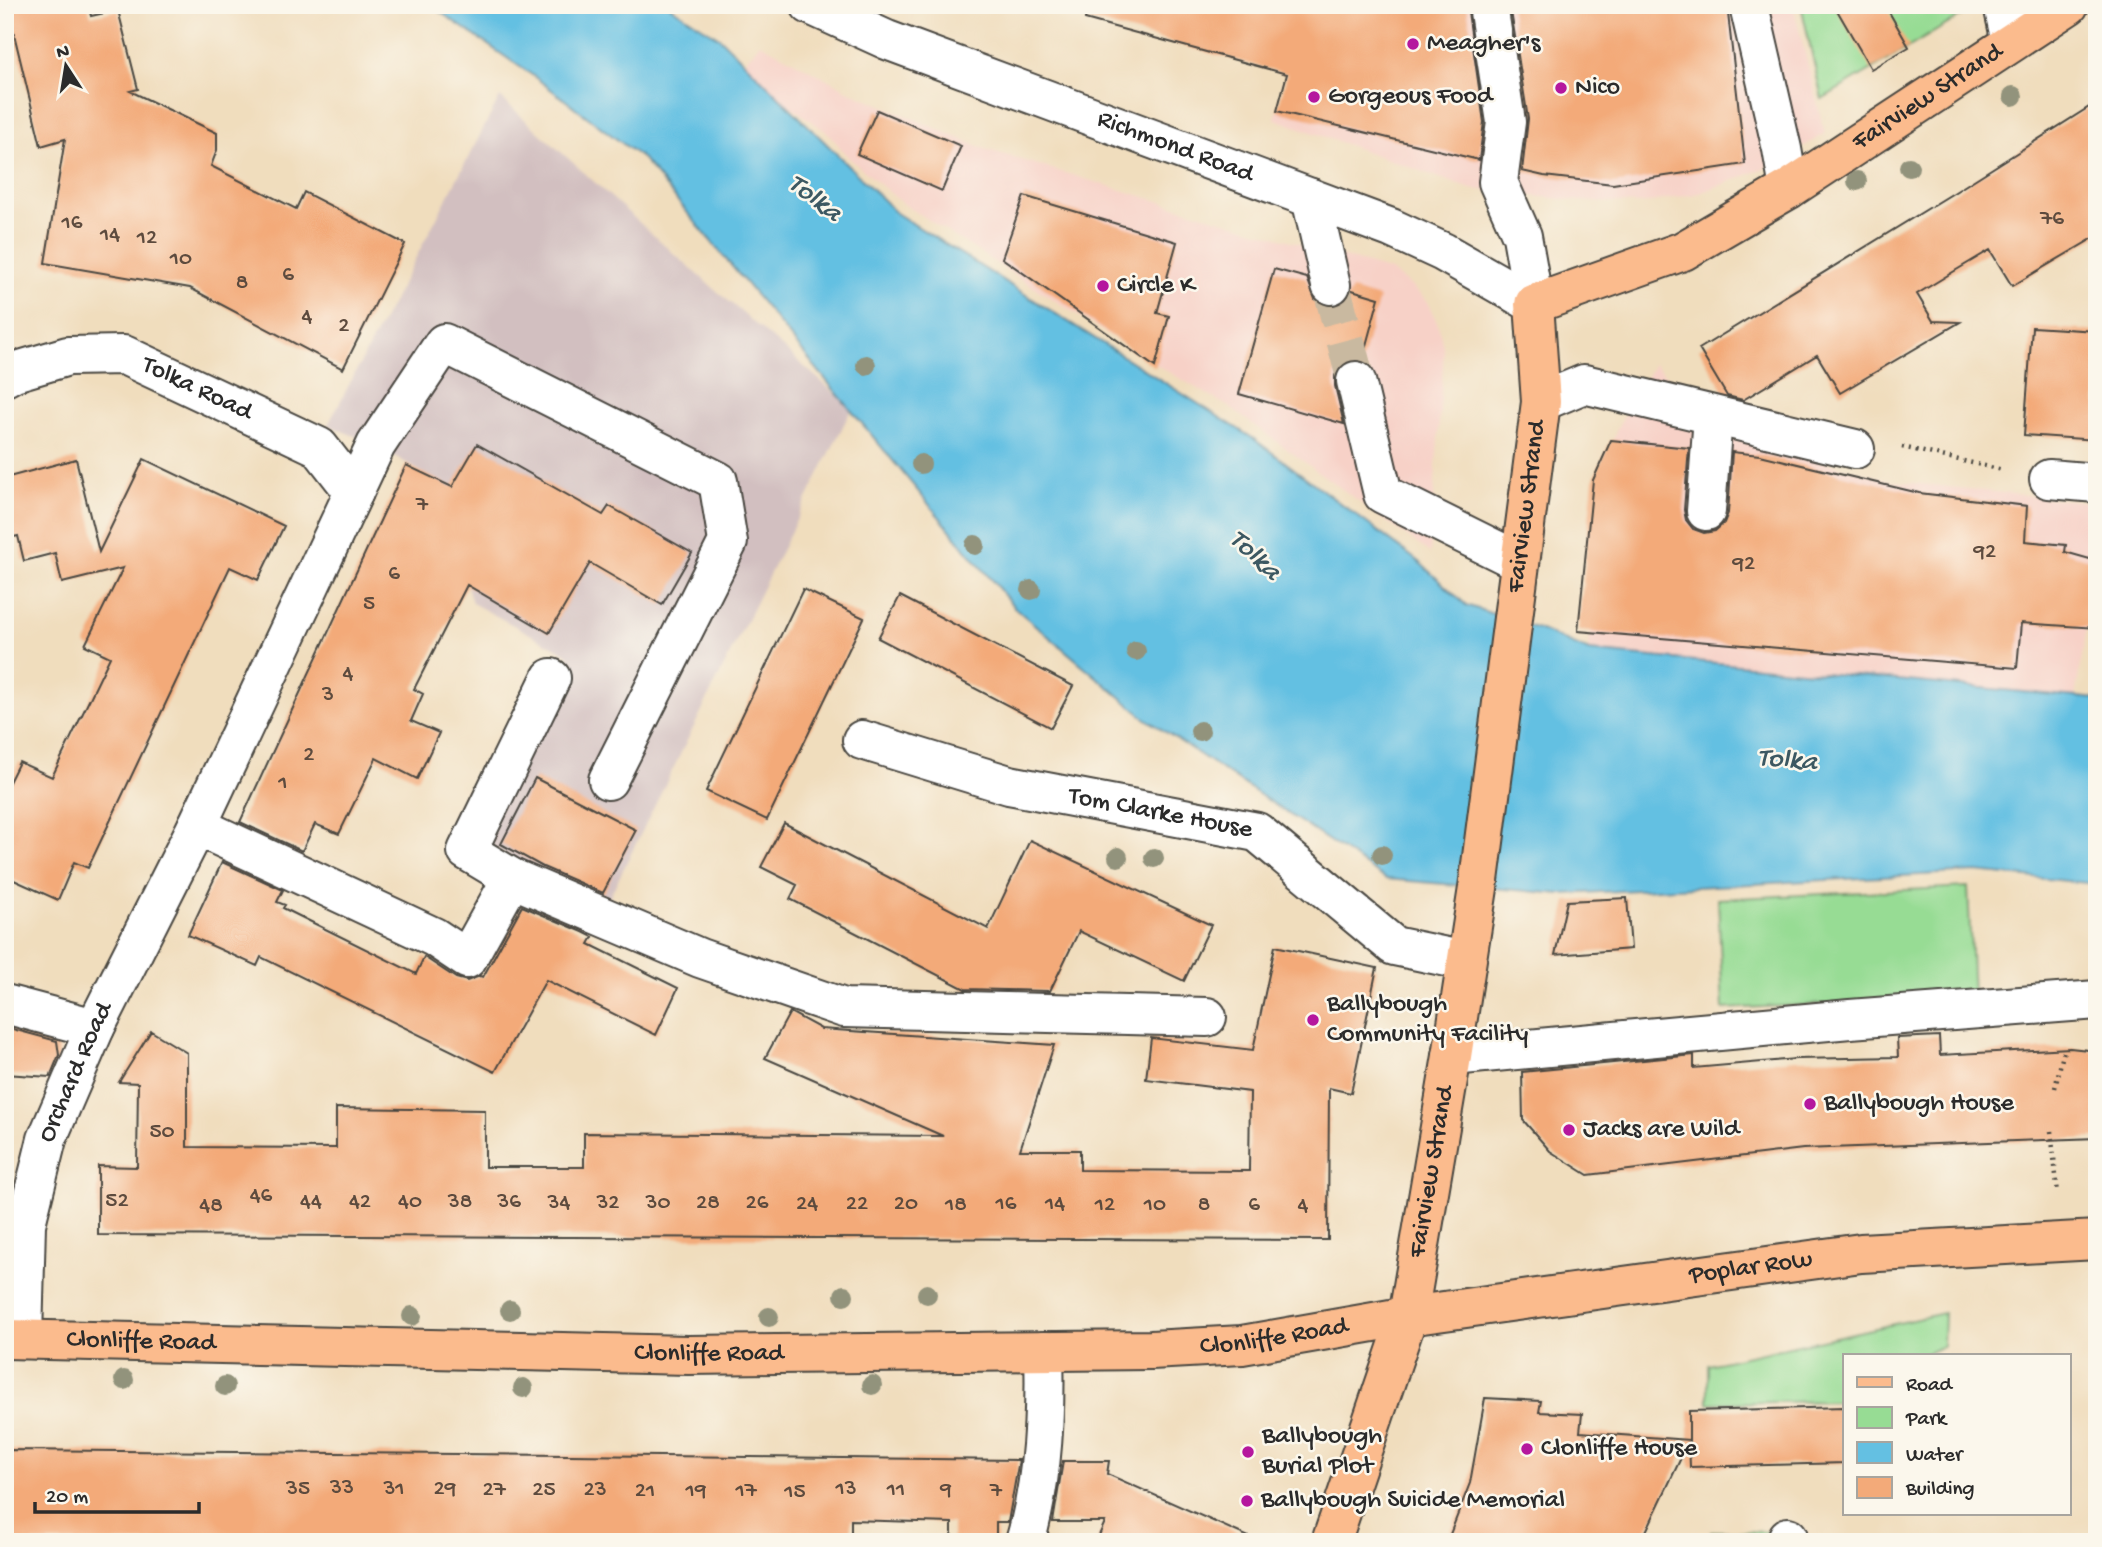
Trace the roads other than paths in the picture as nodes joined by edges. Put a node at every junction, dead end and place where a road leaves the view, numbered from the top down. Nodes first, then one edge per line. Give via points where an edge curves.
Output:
1 (810, 5) edge
2 (1488, 5) edge
3 (2004, 5) edge
4 (2069, 5) edge
5 (1750, 10) dead end
6 (2011, 43) junction
7 (1789, 189) junction
8 (1311, 198) junction
9 (1331, 285) tunnel mouth
10 (1534, 304) junction
11 (8, 366) edge
12 (1356, 381) tunnel mouth
13 (1541, 402) junction
14 (1713, 416) junction
15 (1855, 449) dead end
16 (2049, 479) dead end
17 (2097, 483) edge
18 (354, 492) junction
19 (1706, 511) dead end
20 (1520, 562) junction
21 (551, 678) dead end
22 (862, 740) dead end
23 (608, 780) dead end
24 (197, 826) junction
25 (512, 877) junction
26 (1466, 961) junction
27 (2097, 1000) edge
28 (5, 1004) edge
29 (1206, 1017) dead end
30 (94, 1028) junction
31 (1452, 1056) junction
32 (2080, 1240) edge
33 (1408, 1316) junction
34 (14, 1339) edge
35 (1044, 1351) junction
36 (1025, 1542) edge
37 (1331, 1542) edge

1 - 8 street, Richmond Road via 887,40
2 - 10 street via 1506,122 1498,183 1522,236
3 - 6 street
4 - 6 main road, Fairview Strand
5 - 7 street
6 - 7 main road, Fairview Strand
7 - 10 main road, Fairview Strand via 1683,251
8 - 9 street
8 - 10 street, Richmond Road via 1443,252
10 - 13 main road, Fairview Strand
11 - 18 street, Tolka Road via 68,356 124,355 319,447
12 - 20 street via 1383,494
13 - 14 street via 1584,384
13 - 20 main road, Fairview Strand
14 - 15 street
14 - 19 street
16 - 17 street
18 - 23 street, Orchard Road via 376,445 444,343 718,481 728,542
18 - 24 street, Orchard Road
20 - 26 main road, Fairview Strand
21 - 25 street via 467,851
22 - 26 street, Tom Clarke House via 1009,785 1257,832 1394,946
24 - 25 street via 434,937 467,959
24 - 30 street, Orchard Road
25 - 29 street via 700,958 845,1008
26 - 31 main road, Fairview Strand
27 - 31 street
28 - 30 street
30 - 34 street, Orchard Road via 47,1139 26,1224
31 - 33 main road, Fairview Strand
32 - 33 main road, Poplar Row via 1861,1253
33 - 35 main road, Clonliffe Road via 1242,1345
33 - 37 main road, Fairview Strand
34 - 35 main road, Clonliffe Road via 688,1355
35 - 36 street via 1041,1450

